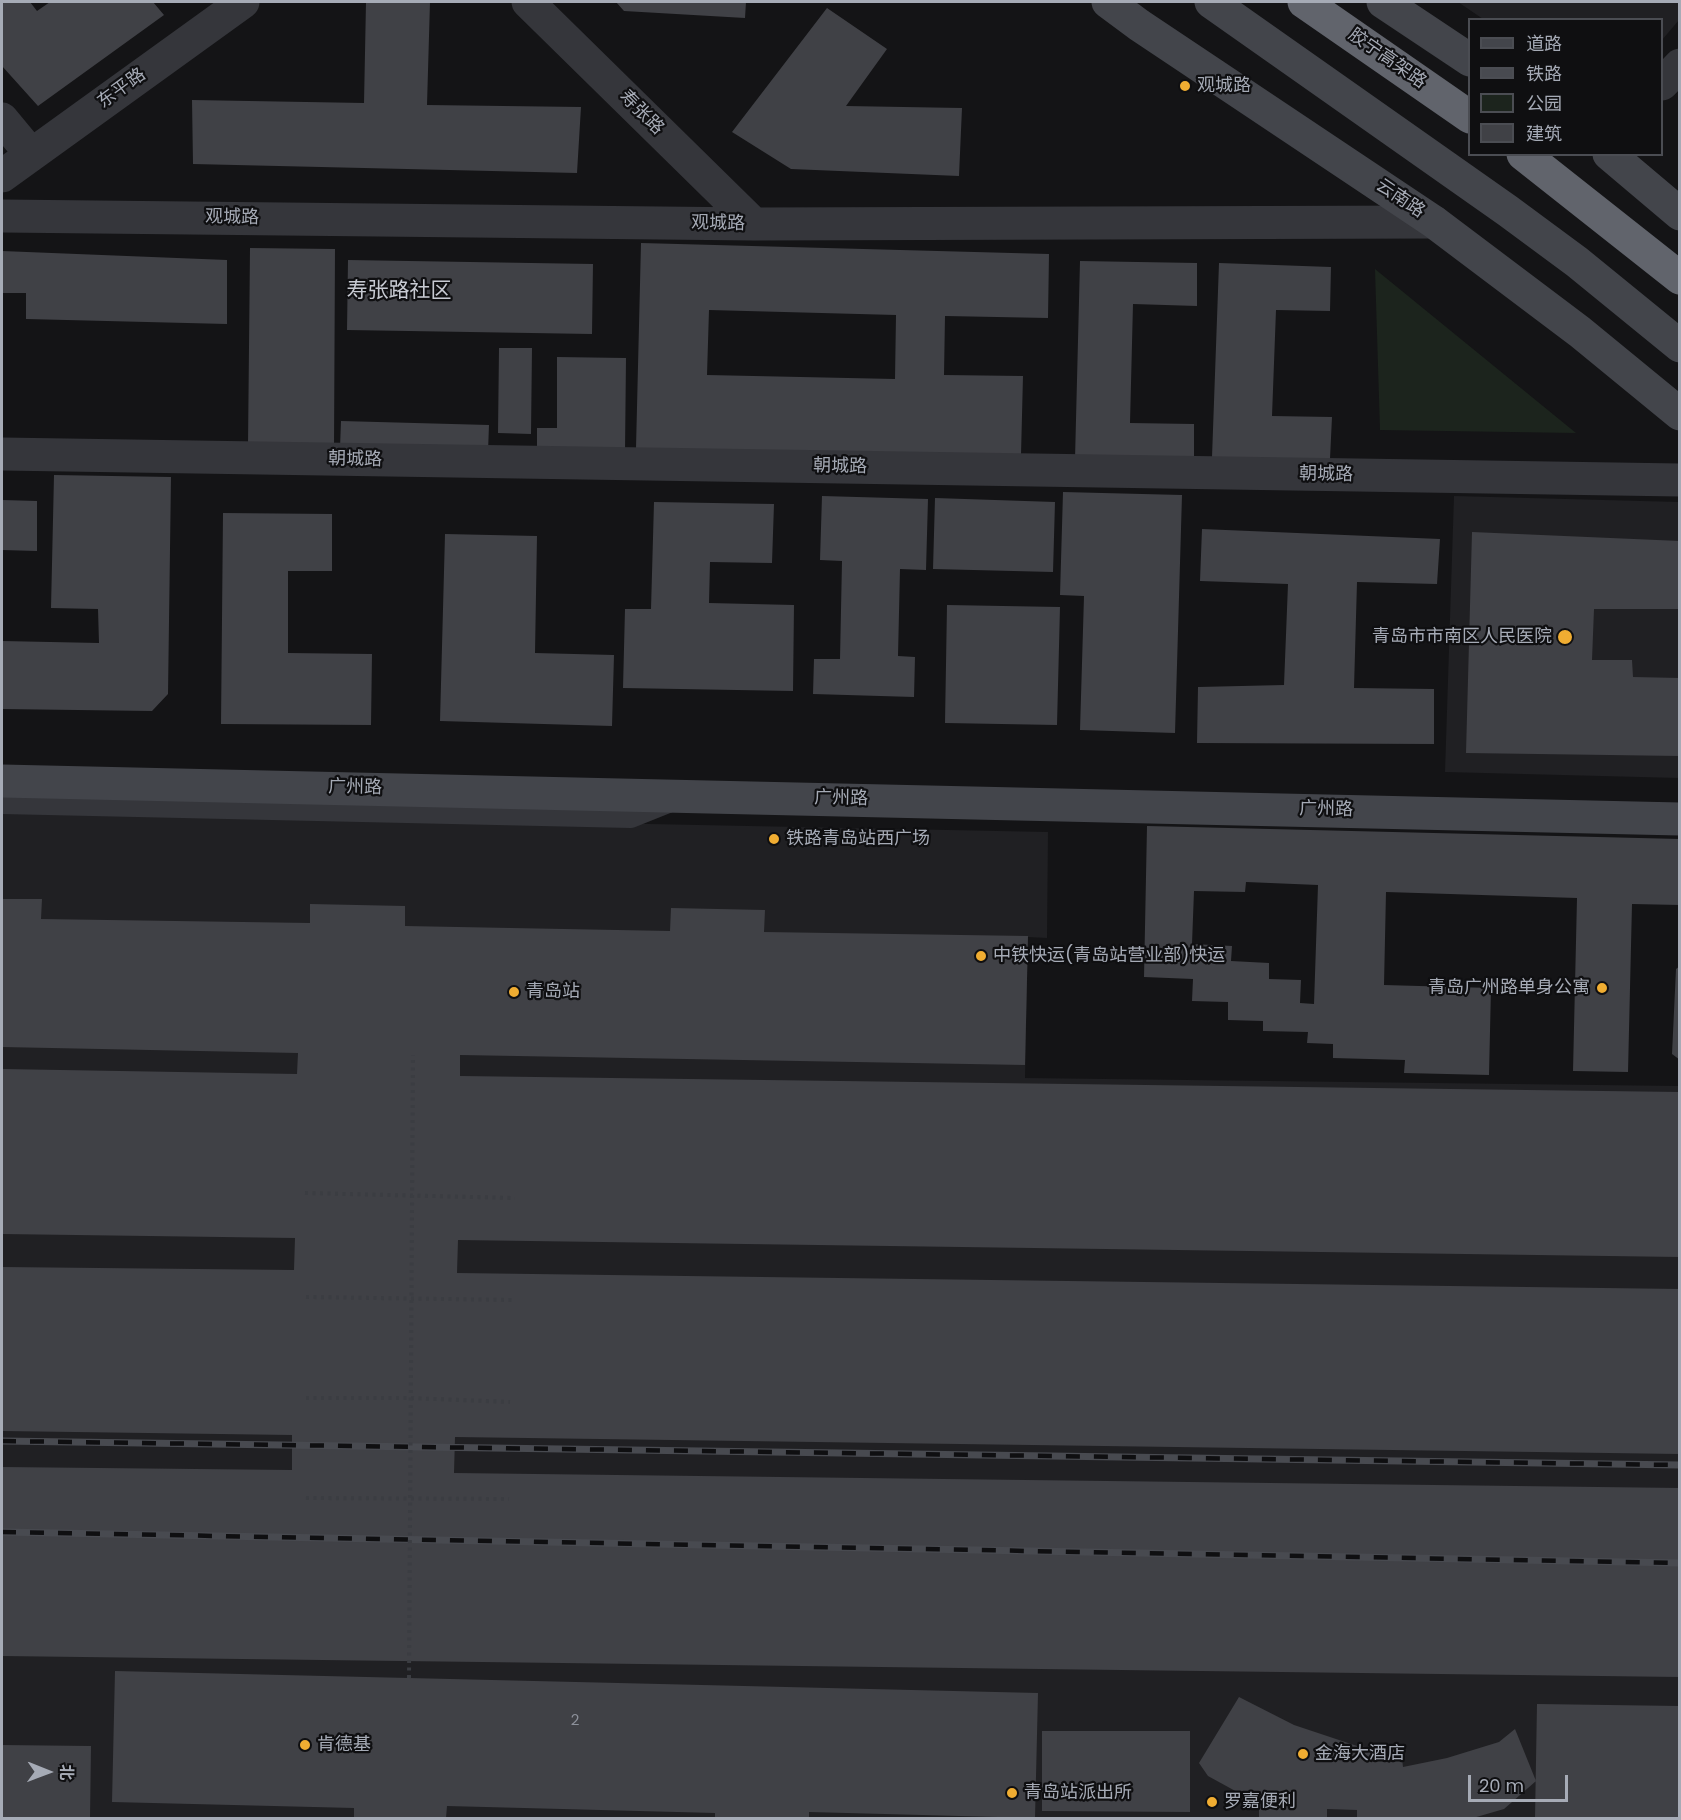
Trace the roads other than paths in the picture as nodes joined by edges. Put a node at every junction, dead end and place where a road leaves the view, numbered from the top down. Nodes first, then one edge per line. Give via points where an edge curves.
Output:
1 (243, 2) edge
2 (528, 2) edge
3 (1108, 2) edge
4 (1211, 2) edge
5 (1304, 2) edge
6 (1383, 2) edge
7 (1468, 59) edge
8 (1680, 65) edge
9 (1663, 83) edge
10 (1468, 116) edge
11 (2, 119) edge
12 (31, 154) junction
13 (1526, 156) edge
14 (1611, 156) edge
15 (2, 176) edge
16 (1680, 214) edge
17 (2, 216) edge
18 (1434, 222) junction
19 (754, 224) junction
20 (1680, 278) edge
21 (1680, 346) edge
22 (1680, 414) edge
23 (2, 454) edge
24 (1680, 480) edge
25 (2, 781) edge
26 (688, 795) junction
27 (2, 804) edge
28 (1680, 819) edge

1 - 12 street, 东平路
2 - 19 street, 寿张路
3 - 18 street, 云南路
4 - 21 street via 1508,211
5 - 10 highway, 胶宁高架路
6 - 7 street
8 - 9 street
11 - 12 street
12 - 15 street, 东平路
13 - 20 highway
14 - 16 street
17 - 19 street, 观城路
18 - 19 street, 观城路
18 - 22 street, 云南路 via 1580,332
23 - 24 street, 朝城路
25 - 26 street, 广州路
26 - 27 lane via 631,818
26 - 28 street, 广州路

